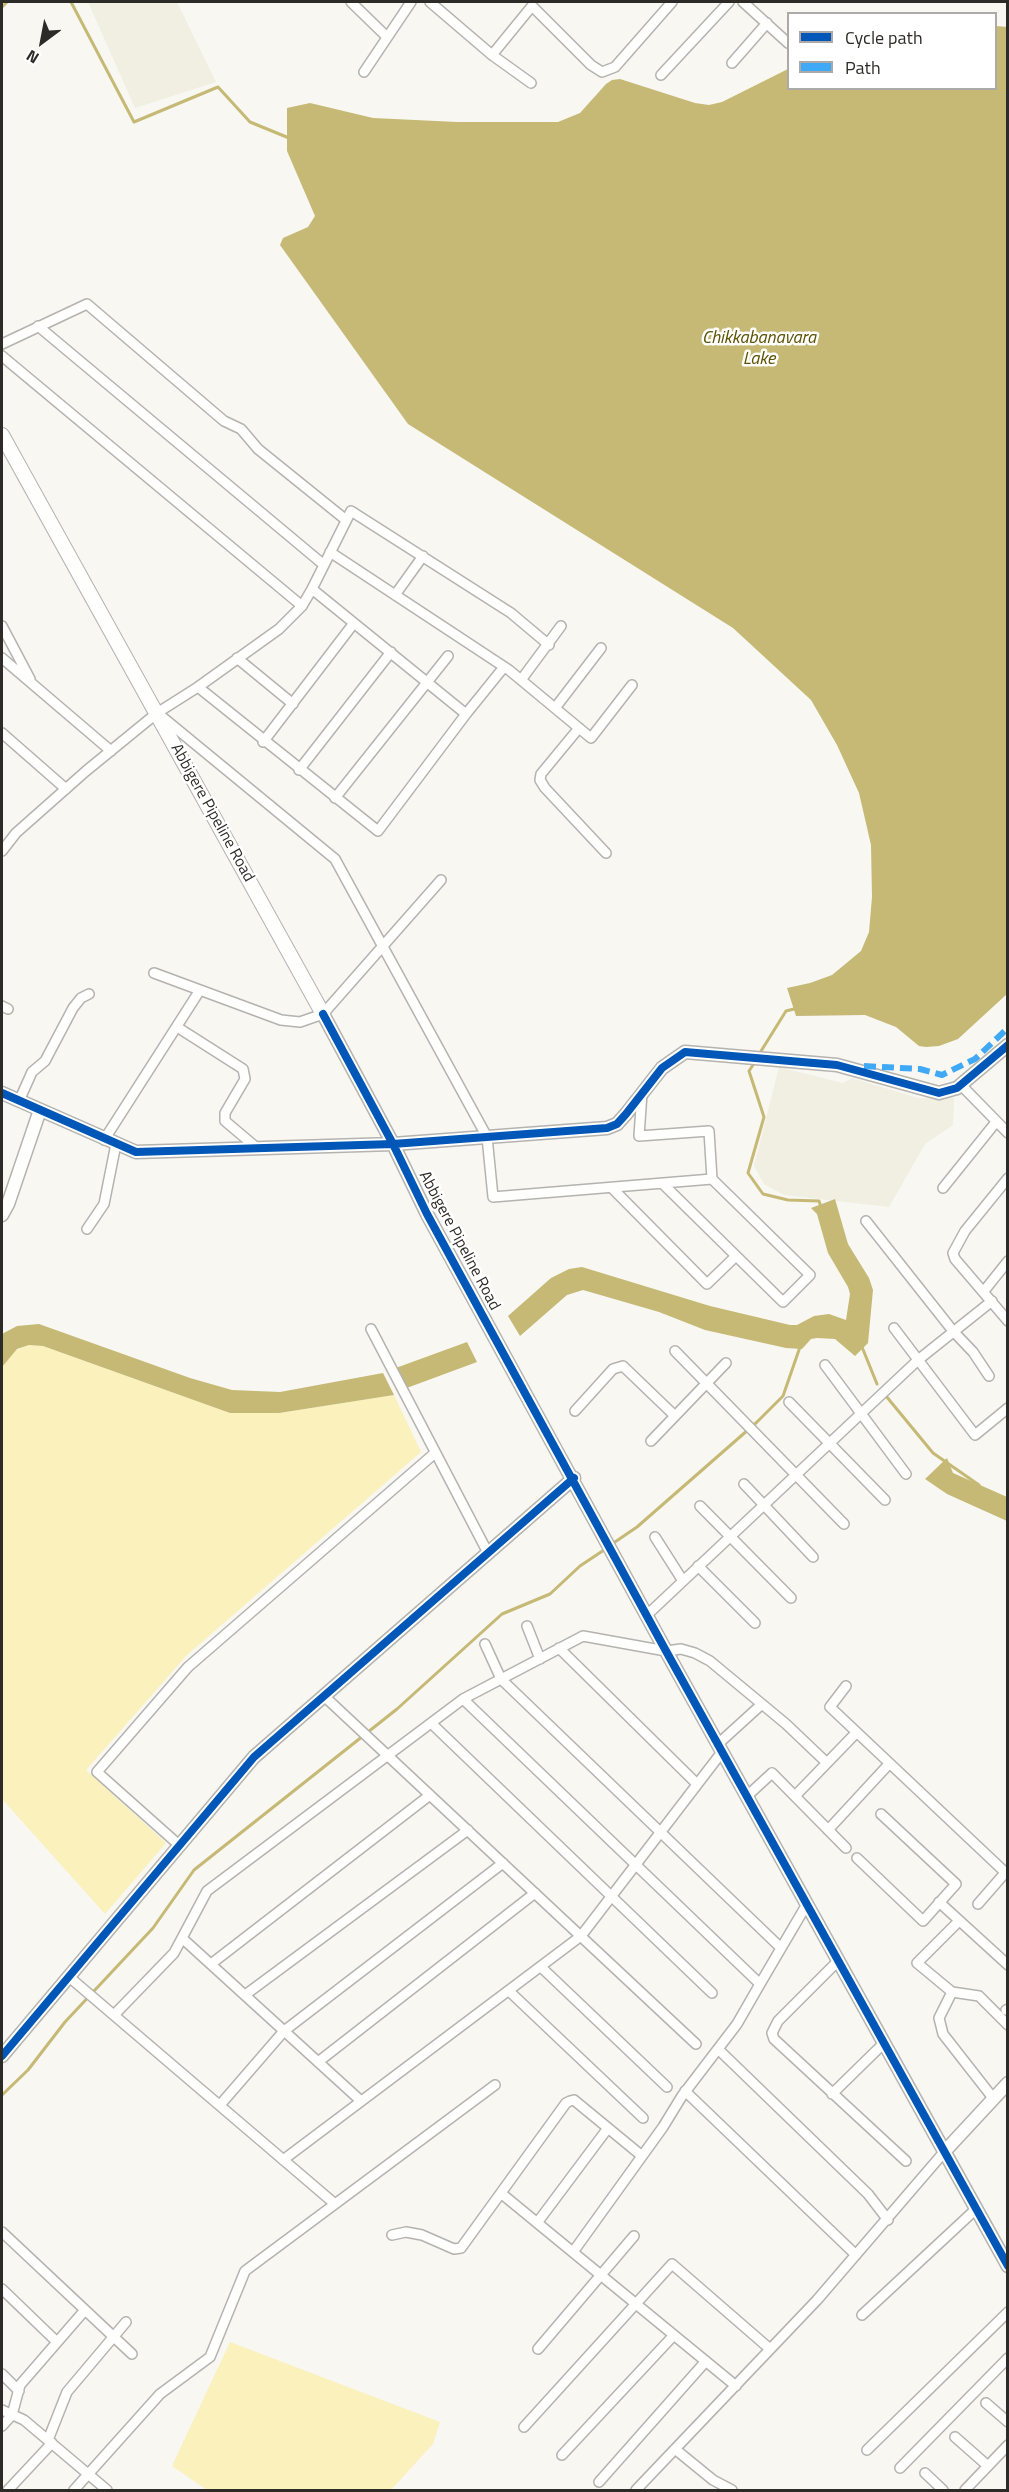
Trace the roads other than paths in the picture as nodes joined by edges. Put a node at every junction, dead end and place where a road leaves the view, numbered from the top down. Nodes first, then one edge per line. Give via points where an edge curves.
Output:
1 (351, 2) edge
2 (411, 2) edge
3 (430, 2) edge
4 (672, 2) edge
5 (729, 2) edge
6 (743, 2) edge
7 (532, 3) edge
8 (767, 23) junction
9 (387, 37) junction
10 (787, 41) edge
11 (492, 54) junction
12 (732, 63) dead end
13 (364, 72) dead end
14 (662, 75) dead end
15 (531, 83) dead end
16 (38, 326) junction
17 (2, 344) edge
18 (2, 356) edge
19 (2, 435) edge
20 (346, 520) junction
21 (330, 552) junction
22 (423, 556) junction
23 (324, 565) junction
24 (312, 589) junction
25 (395, 595) junction
26 (302, 606) junction
27 (354, 623) junction
28 (2, 626) edge
29 (561, 626) dead end
30 (549, 645) junction
31 (601, 648) dead end
32 (391, 652) junction
33 (448, 656) dead end
34 (2, 658) edge
35 (237, 658) junction
36 (504, 667) junction
37 (521, 680) junction
38 (32, 684) junction
39 (427, 684) junction
40 (632, 685) dead end
41 (198, 687) junction
42 (293, 704) junction
43 (555, 708) junction
44 (157, 713) junction
45 (466, 714) junction
46 (579, 728) junction
47 (2, 733) edge
48 (264, 742) junction
49 (111, 750) junction
50 (299, 770) junction
51 (66, 789) junction
52 (335, 798) junction
53 (2, 851) edge
54 (606, 853) dead end
55 (441, 880) dead end
56 (383, 946) junction
57 (154, 973) dead end
58 (200, 990) junction
59 (89, 994) dead end
60 (323, 1014) junction
61 (177, 1027) junction
62 (1008, 1045) edge
63 (961, 1085) junction
64 (2, 1093) edge
65 (642, 1093) junction
66 (19, 1101) junction
67 (40, 1110) junction
68 (996, 1122) junction
69 (1008, 1133) edge
70 (487, 1137) junction
71 (110, 1142) junction
72 (393, 1144) junction
73 (256, 1148) junction
74 (1008, 1178) edge
75 (712, 1179) junction
76 (663, 1184) junction
77 (612, 1188) junction
78 (943, 1188) dead end
79 (2, 1215) edge
80 (866, 1221) dead end
81 (87, 1229) dead end
82 (736, 1256) junction
83 (1007, 1262) edge
84 (984, 1291) junction
85 (992, 1301) junction
86 (1008, 1321) edge
87 (894, 1328) dead end
88 (371, 1329) dead end
89 (953, 1331) junction
90 (675, 1351) dead end
91 (918, 1360) junction
92 (726, 1363) dead end
93 (825, 1365) dead end
94 (989, 1376) dead end
95 (706, 1385) junction
96 (789, 1402) dead end
97 (1008, 1408) edge
98 (575, 1411) dead end
99 (675, 1416) junction
100 (861, 1416) junction
101 (651, 1441) dead end
102 (828, 1443) junction
103 (435, 1453) junction
104 (796, 1474) junction
105 (906, 1474) dead end
106 (573, 1478) junction
107 (744, 1484) dead end
108 (885, 1500) dead end
109 (763, 1505) junction
110 (700, 1506) dead end
111 (844, 1524) dead end
112 (730, 1536) junction
113 (654, 1537) dead end
114 (488, 1553) junction
115 (813, 1557) dead end
116 (698, 1566) junction
117 (683, 1581) junction
118 (791, 1598) dead end
119 (647, 1615) junction
120 (755, 1623) dead end
121 (527, 1626) dead end
122 (486, 1644) dead end
123 (559, 1648) junction
124 (666, 1651) junction
125 (540, 1659) junction
126 (501, 1679) junction
127 (846, 1686) dead end
128 (324, 1696) junction
129 (463, 1699) junction
130 (762, 1704) junction
131 (431, 1723) junction
132 (856, 1733) junction
133 (720, 1748) junction
134 (387, 1755) junction
135 (827, 1763) junction
136 (889, 1764) junction
137 (697, 1784) junction
138 (430, 1795) junction
139 (795, 1796) junction
140 (746, 1797) junction
141 (881, 1814) dead end
142 (468, 1830) junction
143 (828, 1830) junction
144 (661, 1832) junction
145 (180, 1845) junction
146 (846, 1848) dead end
147 (857, 1858) dead end
148 (503, 1863) junction
149 (635, 1864) junction
150 (1006, 1874) edge
151 (535, 1893) junction
152 (611, 1896) junction
153 (939, 1902) junction
154 (807, 1904) junction
155 (978, 1904) dead end
156 (959, 1920) junction
157 (581, 1936) junction
158 (182, 1938) junction
159 (782, 1948) junction
160 (839, 1960) junction
161 (211, 1964) junction
162 (1008, 1965) edge
163 (541, 1967) junction
164 (68, 1976) junction
165 (760, 1984) junction
166 (509, 1991) junction
167 (952, 1992) junction
168 (712, 1993) dead end
169 (245, 1995) junction
170 (114, 2015) junction
171 (1008, 2025) edge
172 (284, 2031) junction
173 (884, 2043) junction
174 (696, 2044) dead end
175 (718, 2049) junction
176 (2, 2056) edge
177 (318, 2062) junction
178 (1008, 2083) edge
179 (495, 2085) dead end
180 (667, 2087) dead end
181 (686, 2091) junction
182 (832, 2094) junction
183 (993, 2098) junction
184 (361, 2101) junction
185 (220, 2105) junction
186 (643, 2118) dead end
187 (608, 2128) junction
188 (945, 2151) junction
189 (642, 2156) junction
190 (283, 2160) junction
191 (906, 2161) dead end
192 (502, 2194) junction
193 (335, 2204) junction
194 (976, 2209) junction
195 (888, 2220) junction
196 (537, 2223) junction
197 (2, 2232) edge
198 (392, 2235) dead end
199 (634, 2236) dead end
200 (573, 2253) junction
201 (856, 2255) junction
202 (1007, 2263) edge
203 (601, 2275) junction
204 (2, 2289) edge
205 (637, 2305) junction
206 (85, 2310) junction
207 (1008, 2312) edge
208 (862, 2315) dead end
209 (126, 2322) dead end
210 (674, 2335) junction
211 (113, 2337) junction
212 (57, 2342) junction
213 (538, 2349) dead end
214 (770, 2349) junction
215 (132, 2354) dead end
216 (1008, 2358) edge
217 (706, 2361) junction
218 (2, 2374) edge
219 (736, 2386) junction
220 (19, 2391) junction
221 (986, 2403) dead end
222 (2, 2410) edge
223 (12, 2415) junction
224 (1008, 2422) edge
225 (2, 2426) edge
226 (524, 2427) dead end
227 (955, 2437) dead end
228 (50, 2441) junction
229 (1008, 2445) edge
230 (675, 2450) junction
231 (867, 2450) dead end
232 (562, 2455) dead end
233 (988, 2466) junction
234 (900, 2468) dead end
235 (925, 2473) dead end
236 (88, 2474) junction
237 (599, 2482) dead end
238 (8, 2490) edge
239 (74, 2490) edge
240 (107, 2490) edge
241 (636, 2490) edge
242 (730, 2490) edge
243 (943, 2490) edge
244 (965, 2490) edge

1 - 9 street
2 - 9 street
3 - 11 street
4 - 7 street via 615,67 602,72
5 - 14 street
6 - 8 street
7 - 11 street
8 - 10 street
8 - 12 street
9 - 13 street
11 - 15 street
16 - 17 street
16 - 20 street via 87,304 224,421 242,429 258,449
16 - 23 street
18 - 26 street
19 - 44 main road, Abbigere Pipeline Road
20 - 21 street
20 - 22 street via 351,511
21 - 23 street
21 - 25 street
22 - 25 street
22 - 30 street via 511,613
23 - 24 street
24 - 26 street
24 - 27 street
25 - 36 street
26 - 35 street via 279,629
27 - 32 street
27 - 42 street
28 - 38 street
29 - 30 street
30 - 37 street
31 - 43 street
32 - 39 street
32 - 50 street
33 - 39 street
34 - 38 street
35 - 41 street
35 - 42 street
36 - 37 street
36 - 45 street
37 - 43 street
38 - 49 street
39 - 45 street
39 - 52 street
40 - 46 street via 591,738
41 - 44 street
41 - 48 street
42 - 48 street
43 - 46 street
44 - 49 street
44 - 56 street via 335,859
44 - 60 main road, Abbigere Pipeline Road
45 - 52 street via 378,831
46 - 54 street via 540,780
47 - 51 street
48 - 50 street
49 - 51 street
50 - 52 street
51 - 53 street via 16,833
55 - 56 street
56 - 60 street
56 - 70 street
57 - 58 street
58 - 60 street via 295,1023
58 - 61 street
59 - 66 street via 73,1008 45,1061 32,1072
60 - 72 street, Abbigere Pipeline Road
61 - 71 street
61 - 73 street via 243,1069 245,1079 225,1113 225,1121
62 - 63 street
63 - 65 street via 939,1093 928,1092 837,1065 692,1052 678,1054
63 - 68 street
64 - 66 street
65 - 70 street via 617,1124 607,1128
65 - 75 street via 639,1136 709,1131
66 - 67 street
67 - 71 street
67 - 79 street
68 - 69 street
68 - 78 street
70 - 72 street
70 - 77 street via 493,1197
71 - 73 street via 136,1152
71 - 81 street via 104,1204
72 - 73 street
72 - 106 street, Abbigere Pipeline Road via 427,1214
74 - 84 street via 953,1251 955,1259
75 - 76 street
75 - 82 street via 810,1275 783,1302
76 - 77 street
76 - 82 street
77 - 82 street via 707,1284
80 - 89 street
83 - 84 street
84 - 85 street
85 - 86 street
85 - 89 street
87 - 91 street
88 - 103 street
89 - 91 street
89 - 94 street
90 - 95 street
91 - 97 street via 975,1435
91 - 100 street
92 - 95 street
93 - 100 street
95 - 99 street
95 - 104 street
96 - 102 street
98 - 99 street via 613,1369 622,1366
99 - 101 street
100 - 102 street
100 - 105 street
102 - 104 street
102 - 108 street
103 - 114 street
103 - 145 street via 188,1667 97,1772
104 - 109 street
104 - 111 street
106 - 114 street
106 - 119 street, Abbigere Pipeline Road
107 - 109 street
109 - 112 street
109 - 115 street
110 - 112 street
112 - 116 street
112 - 118 street
113 - 117 street
114 - 128 street
116 - 117 street
116 - 120 street
117 - 119 street
119 - 124 street, Abbigere Pipeline Road
121 - 125 street
122 - 126 street
123 - 124 street via 583,1636
123 - 125 street
123 - 137 street
124 - 130 street via 681,1649 710,1661
124 - 133 street, Abbigere Pipeline Road
125 - 126 street
126 - 129 street
126 - 144 street
127 - 132 street via 830,1707
128 - 134 street
128 - 145 street via 254,1757
129 - 131 street
129 - 149 street
130 - 133 street
130 - 135 street
131 - 134 street
131 - 152 street
132 - 135 street
132 - 136 street
133 - 137 street
133 - 140 street, Abbigere Pipeline Road
134 - 138 street
134 - 158 street via 207,1891
135 - 139 street
136 - 143 street
136 - 150 street
137 - 144 street
138 - 142 street
138 - 161 street
139 - 140 street via 772,1773
139 - 143 street
140 - 154 street, Abbigere Pipeline Road
141 - 153 street via 956,1884
142 - 148 street
142 - 169 street
143 - 146 street
144 - 149 street
144 - 159 street
145 - 164 street
147 - 153 street via 922,1920
148 - 151 street
148 - 172 street
149 - 152 street
149 - 165 street
150 - 155 street
151 - 157 street
151 - 177 street
152 - 157 street
152 - 168 street
153 - 156 street
154 - 159 street
154 - 160 street, Abbigere Pipeline Road
156 - 162 street
156 - 167 street via 917,1963
157 - 163 street
157 - 174 street
158 - 161 street
158 - 170 street via 174,1953
159 - 165 street
160 - 173 street, Abbigere Pipeline Road
160 - 182 street via 778,2021 772,2033
161 - 169 street
163 - 166 street
163 - 180 street
164 - 170 street
164 - 176 street
165 - 175 street
166 - 184 street
166 - 186 street
167 - 171 street via 979,1996
167 - 183 street via 939,2018 943,2034
169 - 172 street
170 - 185 street
172 - 177 street
172 - 185 street
173 - 182 street
173 - 188 street, Abbigere Pipeline Road
175 - 181 street
175 - 195 street via 868,2194
177 - 184 street
178 - 183 street
179 - 193 street
181 - 189 street
181 - 201 street
182 - 191 street
183 - 188 street
184 - 190 street
185 - 190 street
187 - 189 street
187 - 192 street via 574,2100 566,2103
187 - 196 street
188 - 194 street, Abbigere Pipeline Road
188 - 195 street
189 - 200 street
190 - 193 street
192 - 196 street
192 - 198 street via 461,2248 454,2249 422,2235
193 - 236 street via 245,2271 210,2357 160,2394
194 - 202 street, Abbigere Pipeline Road
194 - 208 street
195 - 201 street
196 - 200 street
197 - 206 street
199 - 203 street
200 - 203 street
201 - 214 street
203 - 205 street
203 - 213 street
204 - 212 street
205 - 210 street
205 - 214 street via 672,2264
205 - 226 street
206 - 211 street
206 - 212 street
207 - 231 street
209 - 211 street
210 - 217 street
210 - 232 street
211 - 215 street
211 - 228 street via 67,2392
212 - 220 street
214 - 219 street
216 - 234 street
217 - 219 street
217 - 237 street
218 - 220 street
219 - 230 street
220 - 223 street
221 - 224 street
222 - 223 street
223 - 225 street
223 - 228 street
227 - 233 street
228 - 236 street
228 - 238 street
229 - 233 street
230 - 241 street
230 - 242 street
233 - 244 street
235 - 243 street
236 - 239 street
236 - 240 street

